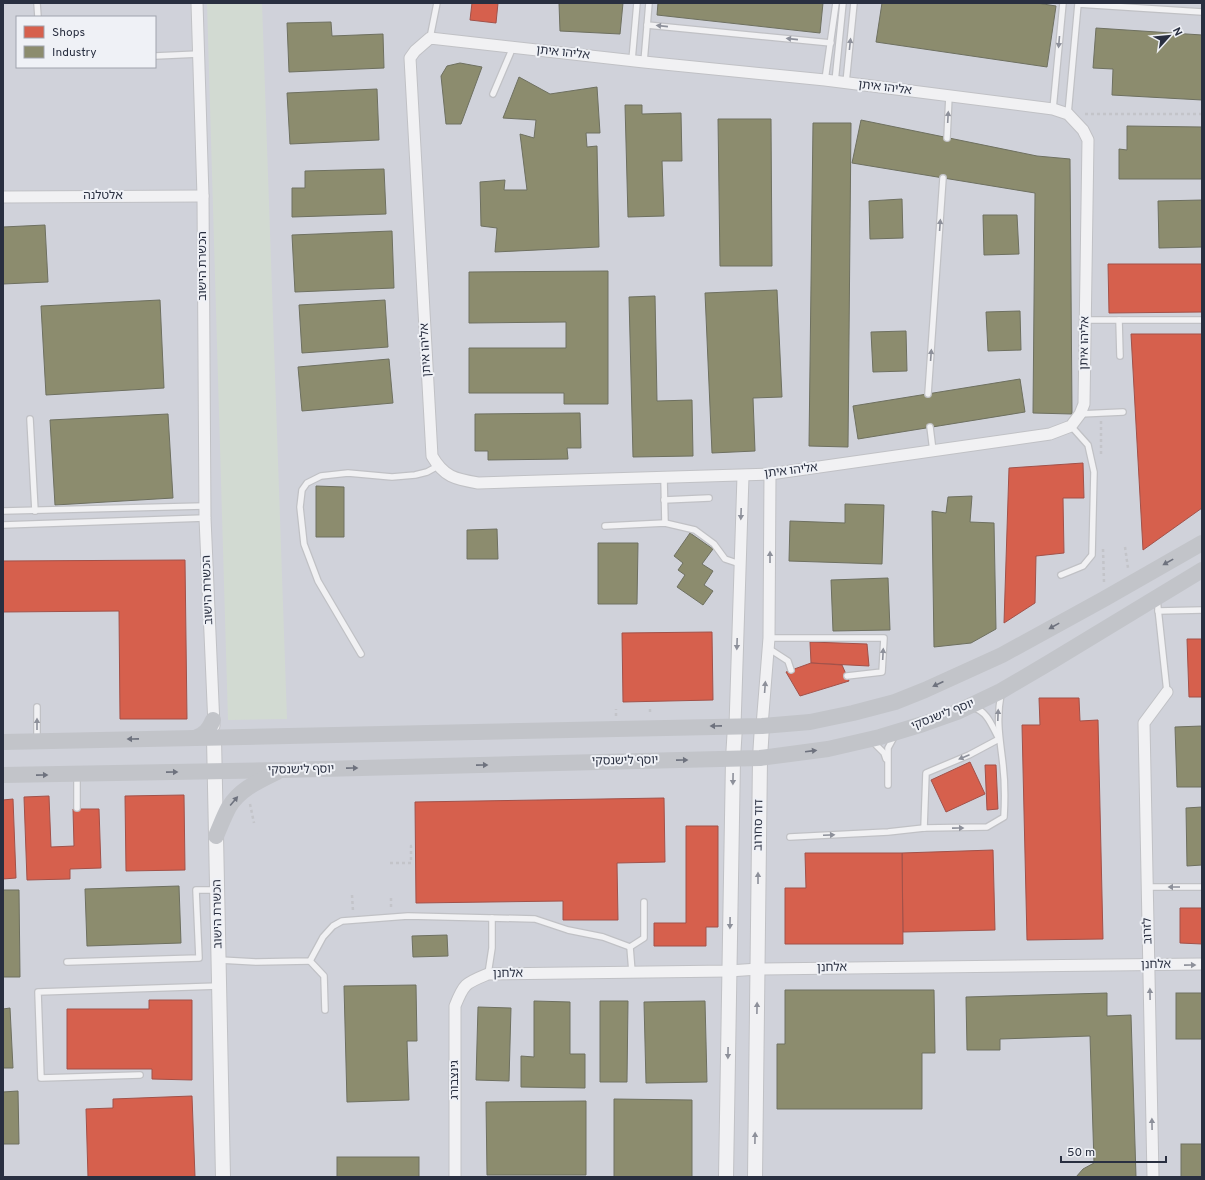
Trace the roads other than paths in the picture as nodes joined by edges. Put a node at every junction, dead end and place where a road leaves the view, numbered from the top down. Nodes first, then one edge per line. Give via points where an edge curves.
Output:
1 (37, 3) edge
2 (197, 3) edge
3 (437, 3) edge
4 (637, 3) edge
5 (649, 3) edge
6 (836, 3) edge
7 (843, 3) edge
8 (854, 3) edge
9 (1063, 3) edge
10 (1202, 12) edge
11 (38, 16) edge
12 (647, 25) junction
13 (430, 38) junction
14 (831, 43) junction
15 (513, 47) junction
16 (199, 54) junction
17 (156, 56) edge
18 (632, 60) junction
19 (644, 62) junction
20 (835, 82) junction
21 (493, 94) dead end
22 (949, 96) junction
23 (1053, 109) junction
24 (1068, 114) junction
25 (947, 138) dead end
26 (943, 178) dead end
27 (203, 196) junction
28 (3, 197) edge
29 (1085, 320) junction
30 (1119, 320) junction
31 (1202, 320) edge
32 (1120, 356) dead end
33 (928, 394) dead end
34 (1123, 412) dead end
35 (1080, 414) junction
36 (30, 419) dead end
37 (1071, 426) junction
38 (930, 427) dead end
39 (933, 451) junction
40 (438, 466) junction
41 (770, 474) junction
42 (743, 476) junction
43 (664, 478) junction
44 (709, 498) dead end
45 (664, 500) junction
46 (204, 506) junction
47 (3, 511) edge
48 (35, 511) junction
49 (205, 518) junction
50 (665, 522) junction
51 (3, 525) edge
52 (605, 526) dead end
53 (1201, 544) edge
54 (740, 564) junction
55 (1202, 570) edge
56 (1061, 575) dead end
57 (1158, 604) junction
58 (1202, 610) edge
59 (769, 643) junction
60 (361, 654) dead end
61 (792, 670) dead end
62 (847, 676) dead end
63 (1001, 691) junction
64 (1167, 692) joint
65 (37, 707) dead end
66 (968, 707) junction
67 (213, 720) junction
68 (735, 726) junction
69 (762, 726) junction
70 (896, 732) junction
71 (195, 738) junction
72 (214, 738) junction
73 (871, 739) junction
74 (999, 739) junction
75 (37, 741) junction
76 (3, 742) edge
77 (760, 758) junction
78 (733, 759) junction
79 (887, 764) junction
80 (282, 770) junction
81 (215, 771) junction
82 (76, 774) junction
83 (3, 775) edge
84 (888, 785) dead end
85 (77, 808) dead end
86 (924, 828) junction
87 (216, 836) junction
88 (790, 837) dead end
89 (1147, 887) junction
90 (1202, 887) edge
91 (217, 890) junction
92 (644, 902) dead end
93 (492, 918) junction
94 (630, 947) junction
95 (219, 960) junction
96 (310, 961) junction
97 (68, 962) dead end
98 (1202, 964) edge
99 (1149, 965) junction
100 (758, 969) junction
101 (729, 971) junction
102 (632, 972) junction
103 (488, 974) junction
104 (465, 985) joint
105 (219, 986) junction
106 (325, 1010) dead end
107 (140, 1075) dead end
108 (223, 1177) edge
109 (455, 1177) edge
110 (726, 1177) edge
111 (755, 1177) edge
112 (1153, 1177) edge

1 - 11 lane
2 - 16 street, הכשרת הישוב
3 - 13 lane
4 - 18 lane
5 - 12 lane
6 - 14 lane
7 - 20 lane
20 -> 8 lane
9 -> 23 lane
10 - 24 lane via 1078,4
14 -> 12 lane
12 - 19 lane
13 - 15 street, אליהו איתן
13 - 40 street, אליהו איתן via 410,58 432,456
14 - 20 lane
15 - 18 street, אליהו איתן
15 - 21 lane
16 - 17 lane
16 - 27 street, הכשרת הישוב
18 - 19 street, אליהו איתן
19 - 20 street, אליהו איתן
20 - 22 street, אליהו איתן
22 - 23 street, אליהו איתן
25 -> 22 lane
23 - 24 street, אליהו איתן
24 - 29 street, אליהו איתן via 1083,130 1088,140
33 -> 26 lane
27 - 28 street, אלטלנה
27 - 46 street, הכשרת הישוב
29 - 30 lane
29 - 35 street, אליהו איתן via 1084,404
30 - 31 lane
30 - 32 lane
34 - 35 lane
35 - 37 street, אליהו איתן
36 - 48 lane
37 - 39 street, אליהו איתן via 1050,434
37 - 56 lane via 1088,445 1094,472 1092,555 1083,566
38 - 39 lane
39 - 41 street, אליהו איתן
40 - 43 street, אליהו איתן via 446,474 478,483
40 - 60 lane via 427,472 392,477 348,473 321,476 307,483 302,490 300,507 304,544 318,581
41 - 42 street, אליהו איתן
59 -> 41 street, דוד סחרוב
42 - 43 street, אליהו איתן
42 -> 54 street
43 - 45 lane
44 - 45 lane
45 - 50 lane
46 - 48 lane
46 - 49 street, הכשרת הישוב
47 - 48 lane
49 - 51 lane
49 - 67 street, הכשרת הישוב
50 - 52 lane
50 - 54 lane via 696,530 714,544 725,559
53 -> 69 main road via 1002,655 925,690 853,714 810,722
54 -> 68 street
55 - 57 main road, יוסף לישנסקי
57 - 58 lane
57 - 63 main road, יוסף לישנסקי
57 - 64 lane
59 - 61 lane via 788,661
62 -> 59 lane via 882,672 884,638
69 -> 59 street, דוד סחרוב
63 - 66 main road, יוסף לישנסקי
74 -> 63 lane via 998,714
64 - 89 street, לזרוב via 1144,723
75 -> 65 lane
66 - 70 main road, יוסף לישנסקי
66 - 74 lane via 979,709 989,720
67 - 71 main road via 206,732
67 - 72 street, הכשרת הישוב
68 - 69 main road
68 -> 72 main road
68 - 78 street
69 - 77 street, דוד סחרוב
70 - 73 main road, יוסף לישנסקי
70 - 79 lane via 888,748
71 - 72 main road
71 -> 75 main road
72 - 81 street, הכשרת הישוב
77 -> 73 main road, יוסף לישנסקי via 828,749
73 - 79 lane via 884,753
74 -> 86 lane via 926,773
86 -> 74 lane via 987,827 1004,817 1003,765
75 - 76 main road
77 - 78 main road, יוסף לישנסקי
100 -> 77 street, דוד סחרוב
80 -> 78 main road, יוסף לישנסקי
78 -> 101 street
79 - 84 lane
80 - 81 main road, יוסף לישנסקי
87 -> 80 main road via 229,807 239,795 247,787
82 -> 81 main road, יוסף לישנסקי
81 - 87 street, הכשרת הישוב
83 -> 82 main road, יוסף לישנסקי
82 - 85 lane
88 -> 86 lane
87 - 91 street, הכשרת הישוב
90 -> 89 lane
89 - 99 street, לזרוב
91 - 95 street, הכשרת הישוב
91 - 97 lane via 196,890 200,958
92 - 94 lane via 644,938
93 - 94 lane via 535,919 568,930 618,941
93 - 96 lane via 408,916 342,920 323,937
93 - 103 lane via 492,948
94 - 102 lane
95 - 96 lane
95 - 105 street, הכשרת הישוב
96 - 106 lane via 324,976
99 -> 98 street, אלחנן
99 - 100 street, אלחנן
112 -> 99 street, לזרוב
100 - 101 street, אלחנן
111 -> 100 street, דוד סחרוב
101 - 102 street, אלחנן
101 -> 110 street
102 - 103 street, אלחנן
103 - 104 street, אלחנן
104 - 109 street, גינצבורג via 455,1006
105 - 107 lane via 38,992 41,1078
105 - 108 street, הכשרת הישוב

